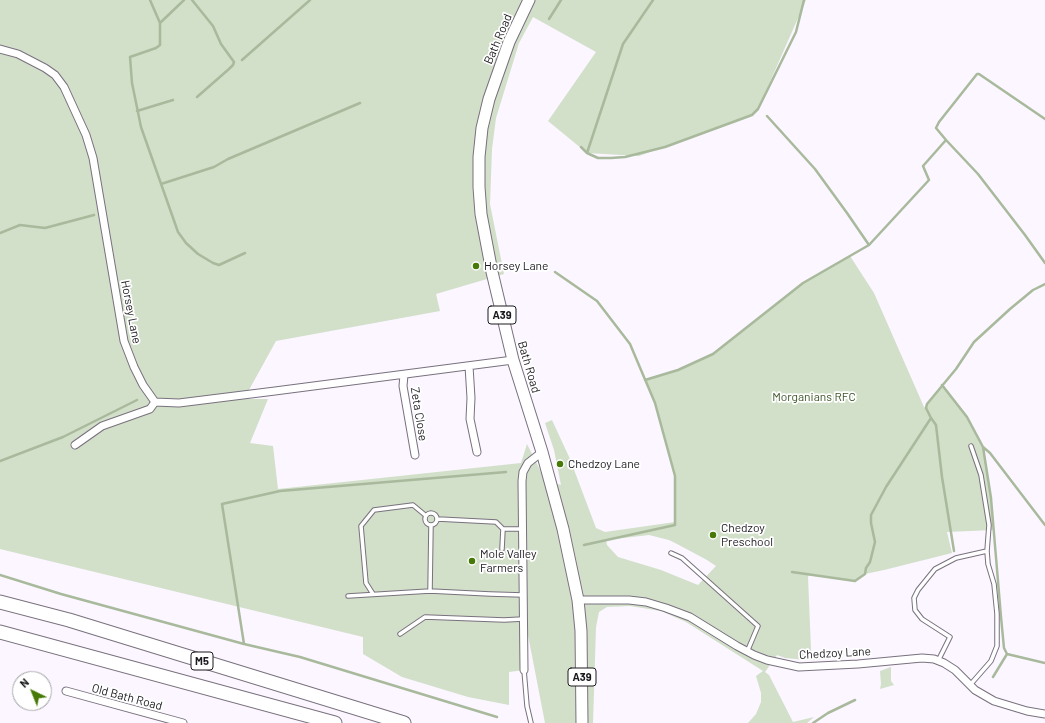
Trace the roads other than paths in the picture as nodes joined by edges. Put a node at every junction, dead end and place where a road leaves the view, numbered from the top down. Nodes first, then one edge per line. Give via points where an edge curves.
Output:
1 (529, 0) edge
2 (0, 49) edge
3 (513, 360) junction
4 (469, 366) junction
5 (404, 375) junction
6 (155, 402) junction
7 (75, 445) dead end
8 (971, 446) dead end
9 (477, 452) dead end
10 (542, 452) junction
11 (414, 455) dead end
12 (426, 515) junction
13 (438, 519) junction
14 (431, 526) junction
15 (523, 528) junction
16 (503, 529) junction
17 (502, 549) dead end
18 (987, 551) junction
19 (672, 553) dead end
20 (430, 591) junction
21 (373, 594) junction
22 (523, 594) junction
23 (348, 596) dead end
24 (578, 600) junction
25 (0, 602) edge
26 (523, 619) junction
27 (0, 632) edge
28 (400, 634) dead end
29 (747, 652) junction
30 (938, 660) junction
31 (524, 670) joint
32 (970, 685) junction
33 (66, 691) dead end
34 (1045, 714) edge
35 (183, 723) edge
36 (335, 723) edge
37 (404, 723) edge
38 (531, 723) edge
39 (582, 723) edge

1 - 3 main road, Bath Road / A39 via 509,42 490,96 482,128 479,157 483,222
2 - 6 street, Horsey Lane via 18,54 55,75 64,87 86,135 124,341 143,385
3 - 4 street
3 - 10 main road, Bath Road / A39
4 - 5 street
4 - 9 street via 475,398 470,419
5 - 6 street via 179,402
5 - 11 street, Zeta Close via 403,386
6 - 7 street via 150,409 102,426
8 - 18 lane via 981,475 989,525
10 - 15 street via 528,463 523,472
10 - 24 main road, Bath Road / A39 via 563,528
12 - 13 lane via 434,513
12 - 14 lane via 425,522
12 - 21 lane via 413,505 374,510 361,526 366,583
13 - 14 lane
13 - 16 lane via 496,522
14 - 20 lane
15 - 16 lane
15 - 22 street
16 - 17 lane
18 - 30 lane via 956,558 935,569 914,598 915,610 922,619 950,637
18 - 32 lane via 995,591 996,646 991,661
19 - 29 lane via 682,558 758,626
20 - 21 lane
20 - 22 lane
21 - 23 lane
22 - 26 street
24 - 29 street, Chedzoy Lane via 629,600 666,608 690,617
24 - 39 main road, Bath Road / A39
25 - 37 highway, M5 via 69,620
26 - 28 lane via 425,617
26 - 31 street
27 - 36 highway, M5
29 - 30 street, Chedzoy Lane via 767,660 800,667 922,658
30 - 32 street, Chedzoy Lane via 955,670
31 - 38 lane
32 - 34 street, Chedzoy Lane via 994,701
33 - 35 street, Old Bath Road

